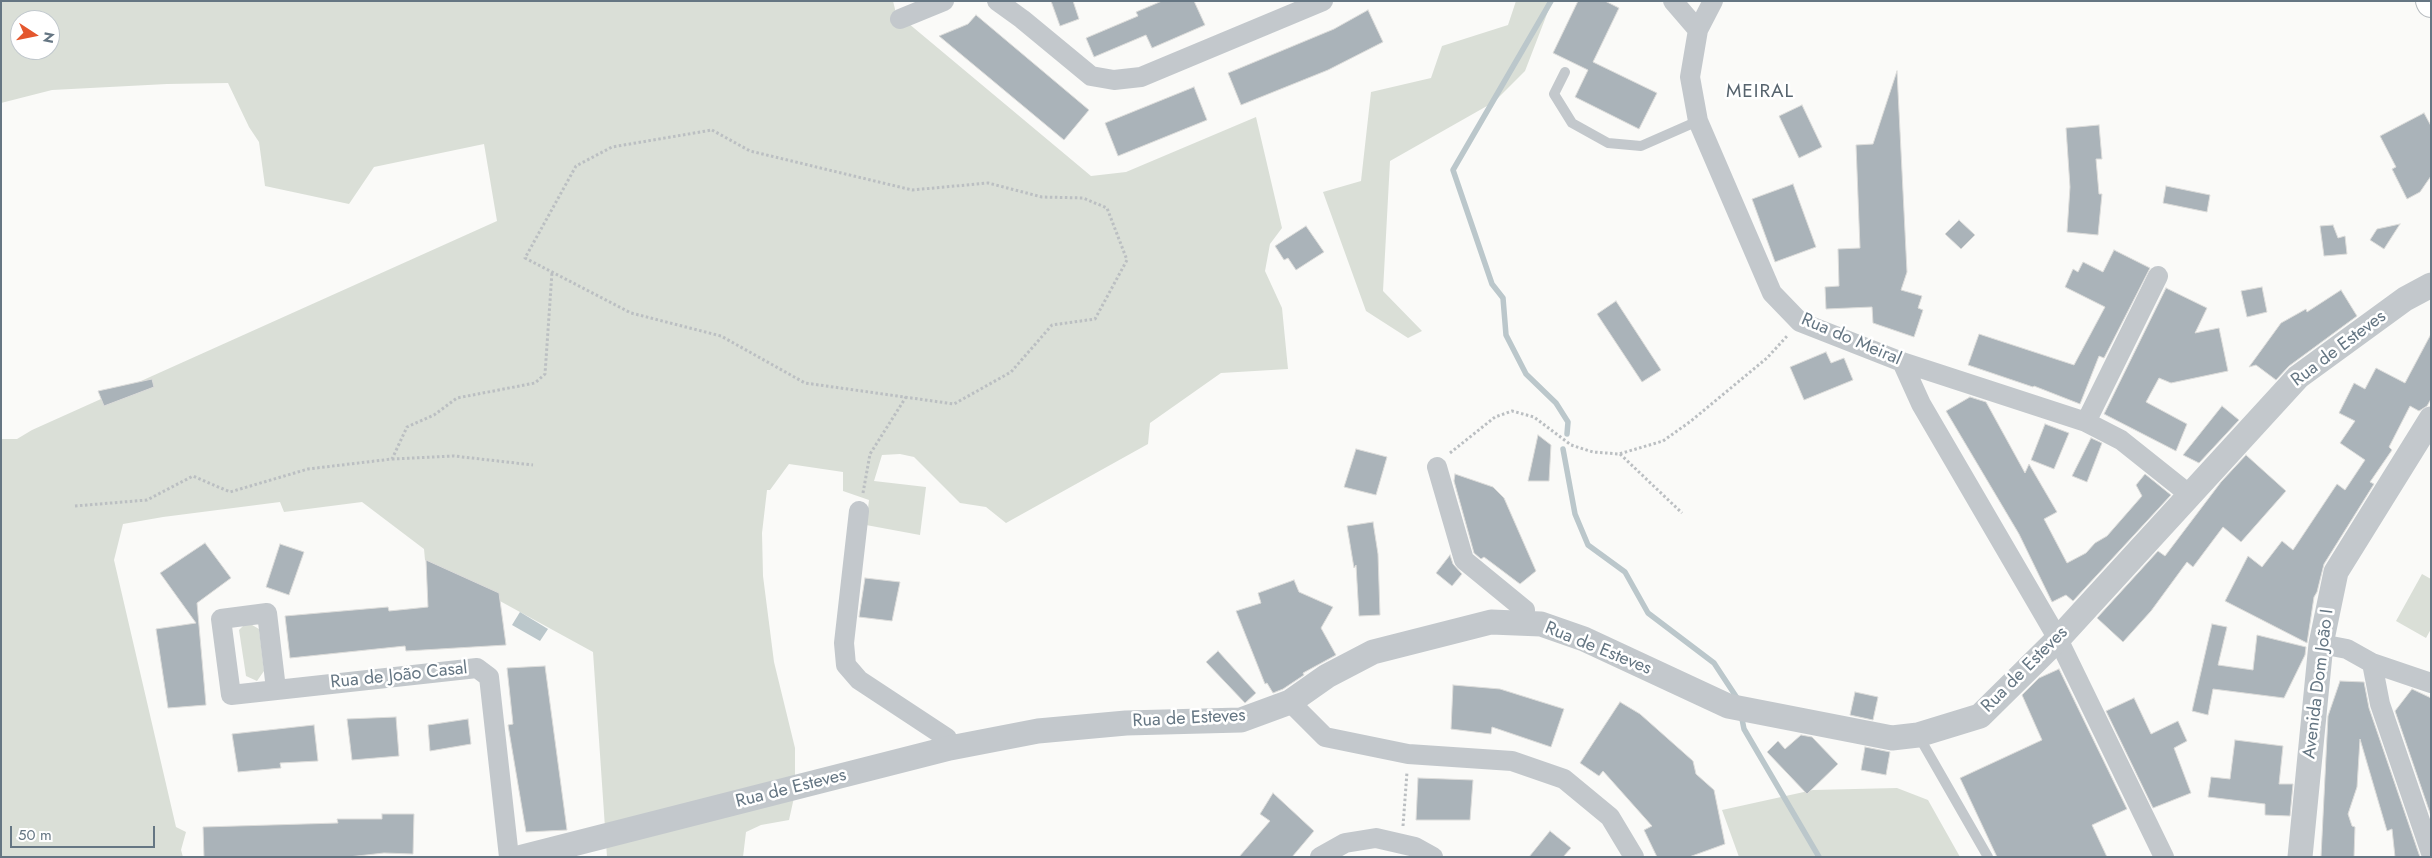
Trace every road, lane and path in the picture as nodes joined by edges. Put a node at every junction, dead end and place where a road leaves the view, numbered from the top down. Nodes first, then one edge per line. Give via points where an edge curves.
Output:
1 (944, 1) edge
2 (997, 1) edge
3 (1323, 1) edge
4 (1673, 1) edge
5 (1713, 1) edge
6 (1022, 10) edge
7 (900, 18) dead end
8 (1698, 30) junction
9 (1564, 72) dead end
10 (1698, 121) junction
11 (552, 272) junction
12 (2158, 276) dead end
13 (2431, 285) edge
14 (1800, 322) junction
15 (1902, 362) junction
16 (906, 397) junction
17 (2431, 419) edge
18 (2086, 422) junction
19 (1620, 454) junction
20 (392, 460) junction
21 (533, 466) dead end
22 (1437, 467) joint
23 (2190, 495) junction
24 (74, 506) dead end
25 (859, 511) joint
26 (1682, 513) dead end
27 (1524, 623) junction
28 (2058, 639) junction
29 (2321, 644) junction
30 (2372, 663) junction
31 (2431, 683) edge
32 (276, 689) dead end
33 (1290, 702) junction
34 (1918, 735) junction
35 (950, 748) junction
36 (1407, 766) dead end
37 (1403, 832) dead end
38 (2431, 852) edge
39 (509, 857) edge
40 (522, 857) edge
41 (1320, 857) edge
42 (1433, 857) edge
43 (1634, 857) edge
44 (1988, 857) edge
45 (2164, 857) edge
46 (2300, 857) edge

1 - 7 street
2 - 6 street
3 - 6 street via 1141,78 1114,80 1091,76
4 - 8 street
5 - 8 street, Rua do Meiral
8 - 10 street, Rua do Meiral via 1690,77
9 - 10 lane via 1554,94 1572,123 1608,143 1641,146
10 - 14 street, Rua do Meiral via 1772,293
11 - 16 path via 631,313 722,336 805,383
11 - 16 path via 525,258 576,166 612,147 712,130 750,151 912,190 988,182 1042,197 1083,198 1107,208 1127,260 1095,319 1052,325 1011,372 954,404
11 - 20 path via 545,374 534,383 457,398 434,415 407,426
12 - 18 street
13 - 23 street, Rua de Esteves via 2405,299 2298,377
14 - 15 street, Rua do Meiral
14 - 19 path via 1767,358 1691,421 1663,441
15 - 18 street, Rua do Meiral
15 - 28 street via 1921,404
16 - 25 path via 870,454
17 - 29 street, Avenida Dom João I via 2336,572
18 - 23 street, Rua do Meiral via 2121,440
19 - 22 path via 1593,452 1572,445 1534,417 1512,411 1495,417
19 - 26 path
20 - 21 path via 454,456
20 - 24 path via 308,469 230,492 193,476 147,500
22 - 27 street via 1464,560 1525,610
23 - 28 street, Rua de Esteves
25 - 35 street via 844,643 846,665 859,680 947,738
27 - 33 street, Rua de Esteves via 1491,622 1373,652 1327,676
27 - 34 street, Rua de Esteves via 1541,624 1584,639 1728,706 1892,738
28 - 34 street, Rua de Esteves via 1980,716
28 - 45 street
29 - 30 street via 2347,649
29 - 46 street, Avenida Dom João I
30 - 31 street
30 - 38 street via 2380,704
32 - 39 street, Rua de João Casal via 478,668 488,677
33 - 35 street, Rua de Esteves via 1241,720 1126,723 1038,731
33 - 43 street via 1325,737 1408,754 1512,761 1564,779 1610,817
34 - 44 lane
35 - 40 street, Rua de Esteves
36 - 37 path
41 - 42 street via 1345,843 1376,838 1415,847

